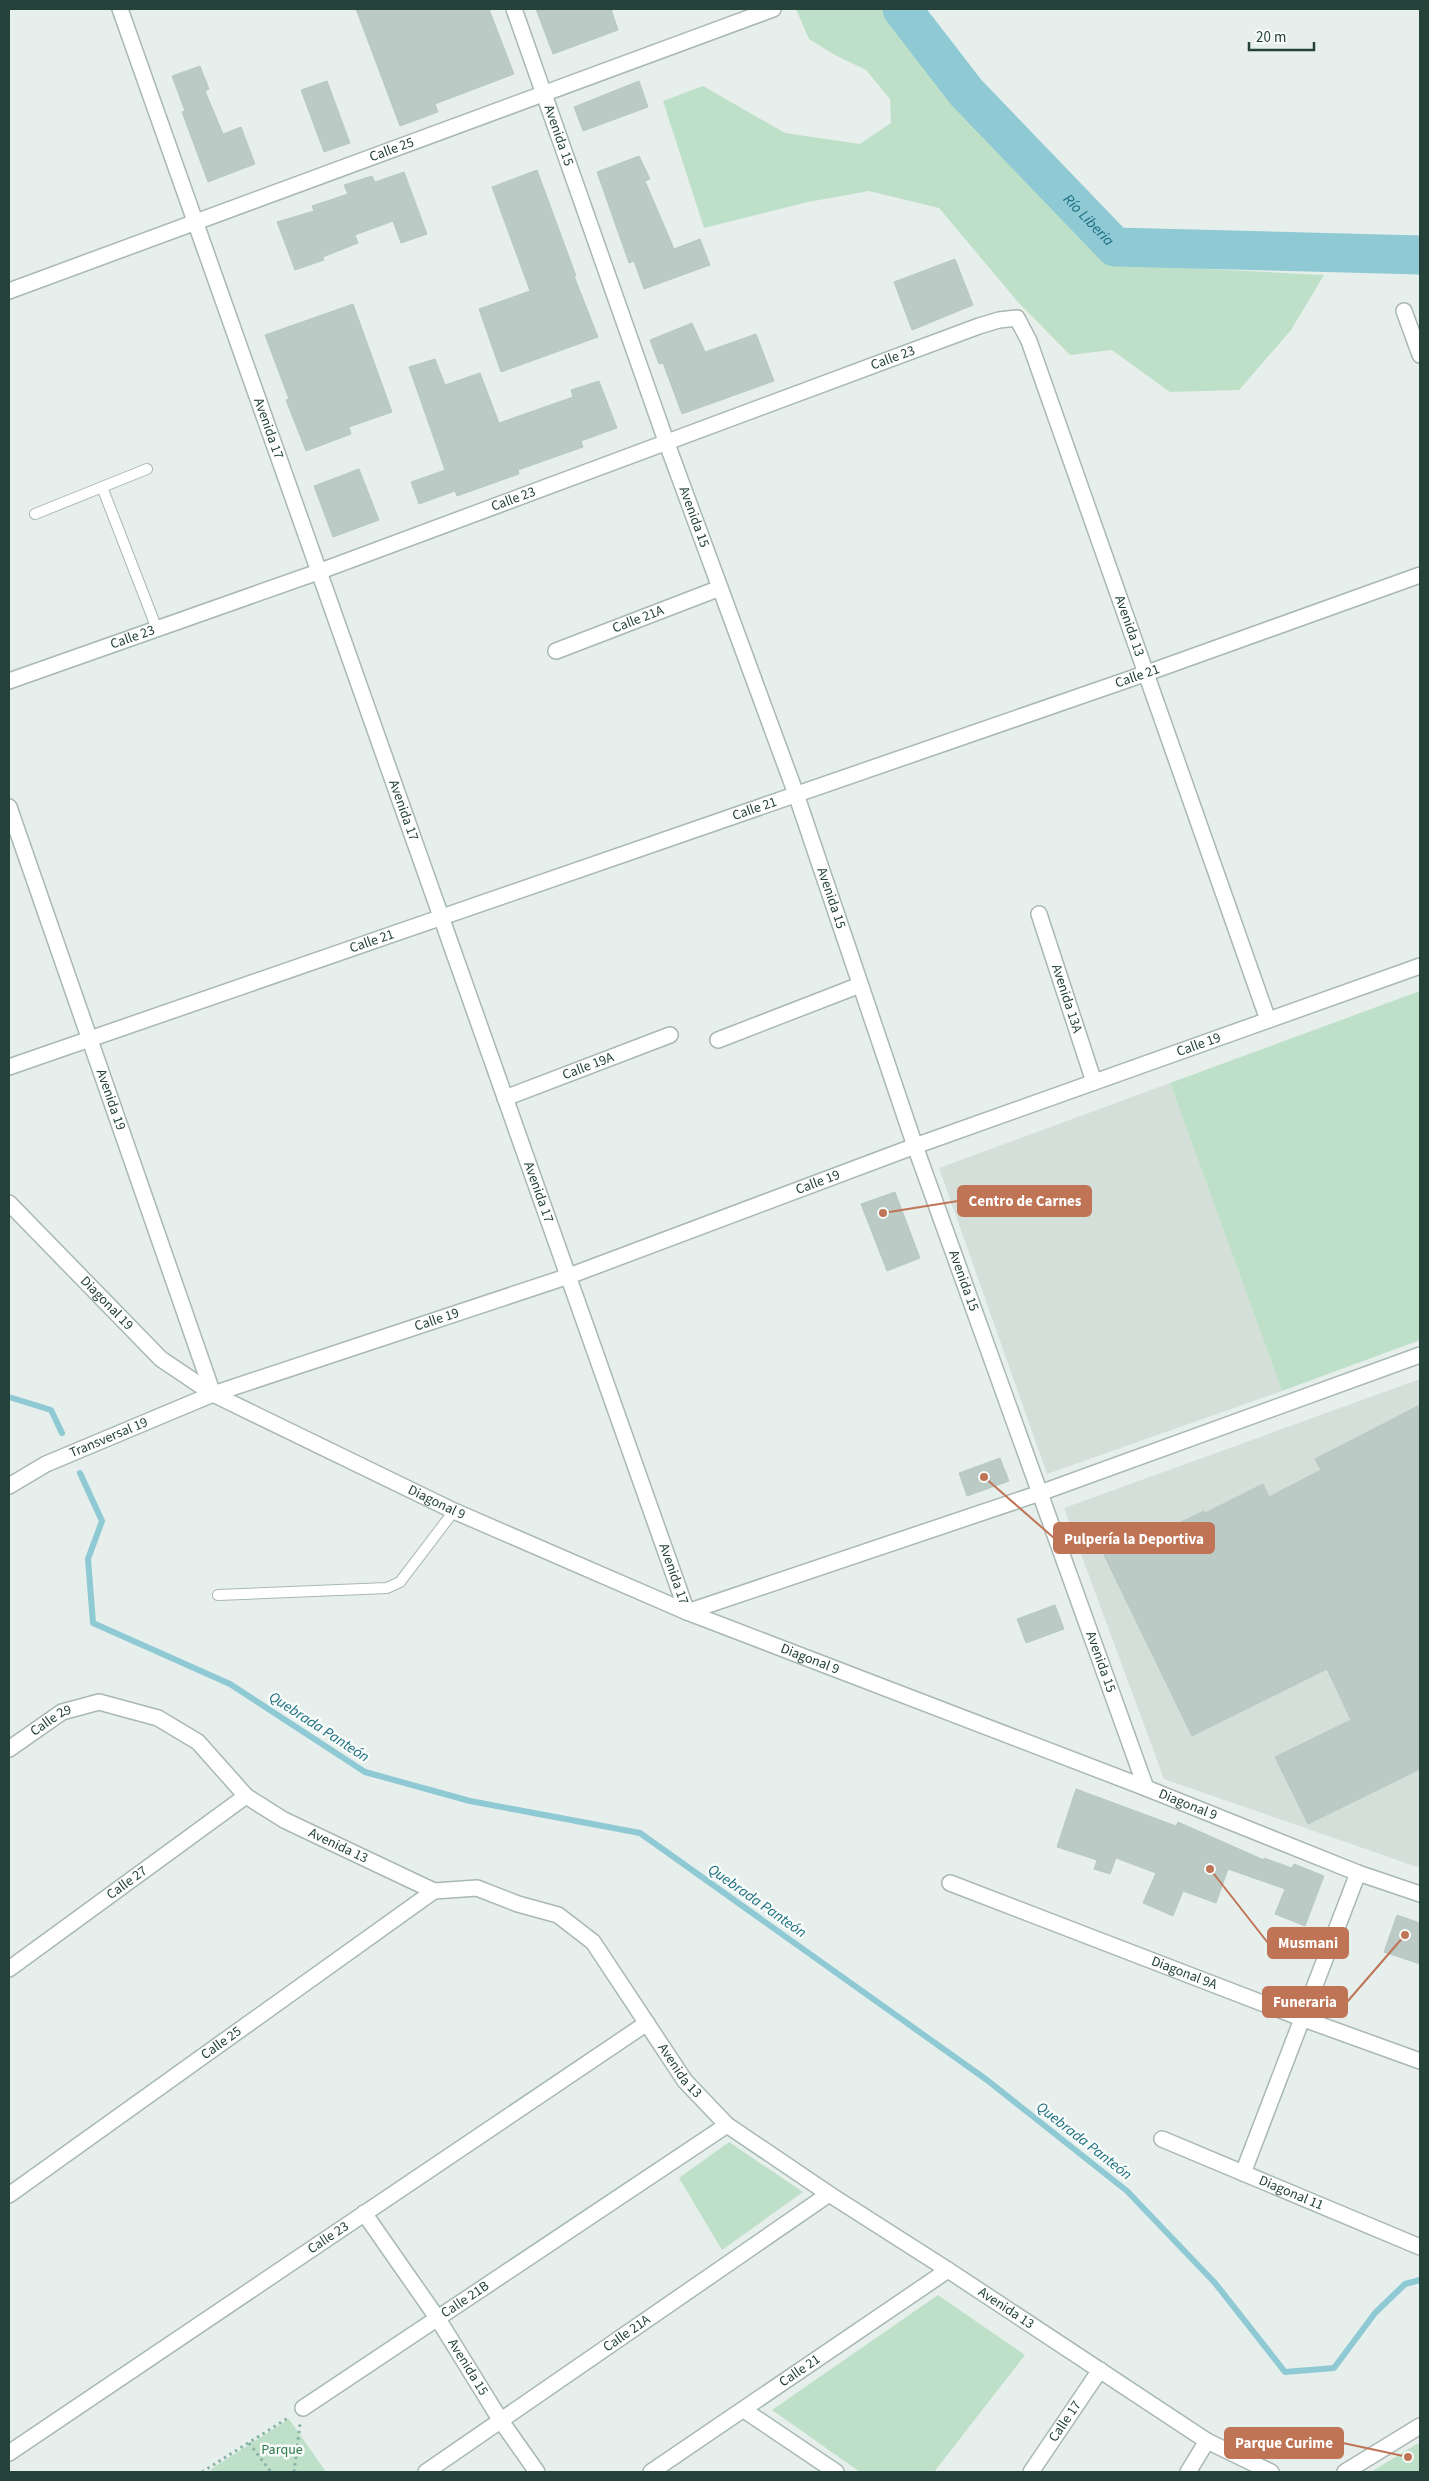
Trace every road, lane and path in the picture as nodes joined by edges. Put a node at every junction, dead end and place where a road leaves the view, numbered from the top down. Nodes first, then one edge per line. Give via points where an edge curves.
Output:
1 (120, 9) edge
2 (514, 9) edge
3 (774, 9) edge
4 (545, 94) junction
5 (197, 222) junction
6 (9, 291) edge
7 (1404, 311) dead end
8 (1018, 318) joint
9 (1420, 355) edge
10 (666, 441) junction
11 (147, 469) dead end
12 (102, 487) junction
13 (35, 514) dead end
14 (318, 572) junction
15 (1420, 575) edge
16 (720, 588) junction
17 (157, 629) junction
18 (556, 651) dead end
19 (1146, 673) junction
20 (9, 681) edge
21 (796, 794) junction
22 (9, 807) edge
23 (1039, 914) dead end
24 (440, 917) junction
25 (1420, 966) edge
26 (860, 985) junction
27 (1268, 1020) junction
28 (670, 1035) dead end
29 (88, 1039) junction
30 (718, 1040) dead end
31 (9, 1067) edge
32 (1094, 1082) junction
33 (505, 1098) junction
34 (915, 1146) junction
35 (9, 1203) edge
36 (569, 1276) junction
37 (1420, 1355) edge
38 (213, 1394) junction
39 (9, 1486) edge
40 (1040, 1493) junction
41 (454, 1511) junction
42 (218, 1594) dead end
43 (687, 1612) junction
44 (99, 1702) joint
45 (9, 1749) edge
46 (1146, 1788) junction
47 (246, 1796) junction
48 (1358, 1873) junction
49 (950, 1883) dead end
50 (434, 1891) junction
51 (1420, 1894) edge
52 (9, 1969) edge
53 (1301, 2018) junction
54 (647, 2023) junction
55 (1420, 2061) edge
56 (727, 2125) junction
57 (1162, 2138) dead end
58 (1243, 2173) junction
59 (829, 2194) junction
60 (9, 2195) edge
61 (364, 2213) junction
62 (1420, 2247) edge
63 (948, 2270) junction
64 (438, 2319) junction
65 (1100, 2370) junction
66 (302, 2408) junction
67 (744, 2410) junction
68 (501, 2421) junction
69 (1420, 2426) edge
70 (1208, 2441) junction
71 (249, 2442) junction
72 (9, 2453) edge
73 (202, 2472) edge
74 (271, 2472) edge
75 (294, 2472) edge
76 (426, 2472) edge
77 (537, 2472) edge
78 (650, 2472) edge
79 (836, 2472) edge
80 (1031, 2472) edge
81 (1188, 2472) edge
82 (1271, 2472) edge
83 (1345, 2472) edge

1 - 5 street, Avenida 17
2 - 4 street, Avenida 15
3 - 4 street, Calle 25
4 - 5 street, Calle 25
4 - 10 street, Avenida 15
5 - 6 street, Calle 25
5 - 14 street, Avenida 17
7 - 9 street
8 - 10 street, Calle 23 via 979,326
8 - 19 street, Avenida 13 via 1029,341
10 - 14 street, Calle 23
10 - 16 street, Avenida 15
11 - 12 lane
12 - 13 lane
12 - 17 lane
14 - 17 street, Calle 23
14 - 24 street, Avenida 17
15 - 19 street, Calle 21
16 - 18 street, Calle 21A
16 - 21 street, Avenida 15
17 - 20 street, Calle 23
19 - 21 street, Calle 21
19 - 27 street, Avenida 13
21 - 24 street, Calle 21
21 - 26 street, Avenida 15
22 - 29 street, Avenida 19
23 - 32 street, Avenida 13A
24 - 29 street, Calle 21
24 - 33 street, Avenida 17
25 - 27 street, Calle 19
26 - 30 street
26 - 34 street, Avenida 15
27 - 32 street, Calle 19
28 - 33 street, Calle 19A
29 - 31 street, Calle 21
29 - 38 street, Avenida 19
32 - 34 street, Calle 19
33 - 36 street, Avenida 17
34 - 36 street, Calle 19
34 - 40 street, Avenida 15
35 - 38 street, Diagonal 19 via 162,1358
36 - 38 street, Calle 19
36 - 43 street, Avenida 17
37 - 40 street
38 - 39 street, Transversal 19 via 46,1464
38 - 41 street, Diagonal 9
40 - 43 street
40 - 46 street, Avenida 15
41 - 42 lane via 400,1582 387,1588
41 - 43 street, Diagonal 9
43 - 46 street, Diagonal 9
44 - 45 street, Calle 29 via 62,1712
44 - 47 street, Avenida 13 via 158,1718 198,1742
46 - 48 street, Diagonal 9
47 - 50 street, Avenida 13 via 284,1820
47 - 52 street, Calle 27
48 - 51 street, Diagonal 9
48 - 53 street
49 - 53 street, Diagonal 9A
50 - 54 street, Avenida 13 via 477,1888 558,1915 594,1942
50 - 60 street, Calle 25
53 - 55 street, Diagonal 9A
53 - 58 street
54 - 56 street, Avenida 13 via 685,2080
54 - 61 street, Calle 23
56 - 59 street, Avenida 13
56 - 64 street, Calle 21B
57 - 58 street, Diagonal 11
58 - 62 street, Diagonal 11
59 - 63 street, Avenida 13
59 - 68 street, Calle 21A
61 - 64 street, Avenida 15
61 - 72 street, Calle 23
63 - 65 street, Avenida 13
63 - 67 street, Calle 21
64 - 66 street, Calle 21B
64 - 68 street, Avenida 15
65 - 70 street, Avenida 13
65 - 80 street, Calle 17
66 - 71 path
66 - 75 path
67 - 78 street, Calle 21
67 - 79 street
68 - 76 street, Calle 21A
68 - 77 street, Avenida 15
69 - 83 street
70 - 81 street
70 - 82 street, Avenida 13
71 - 73 path
71 - 74 path

